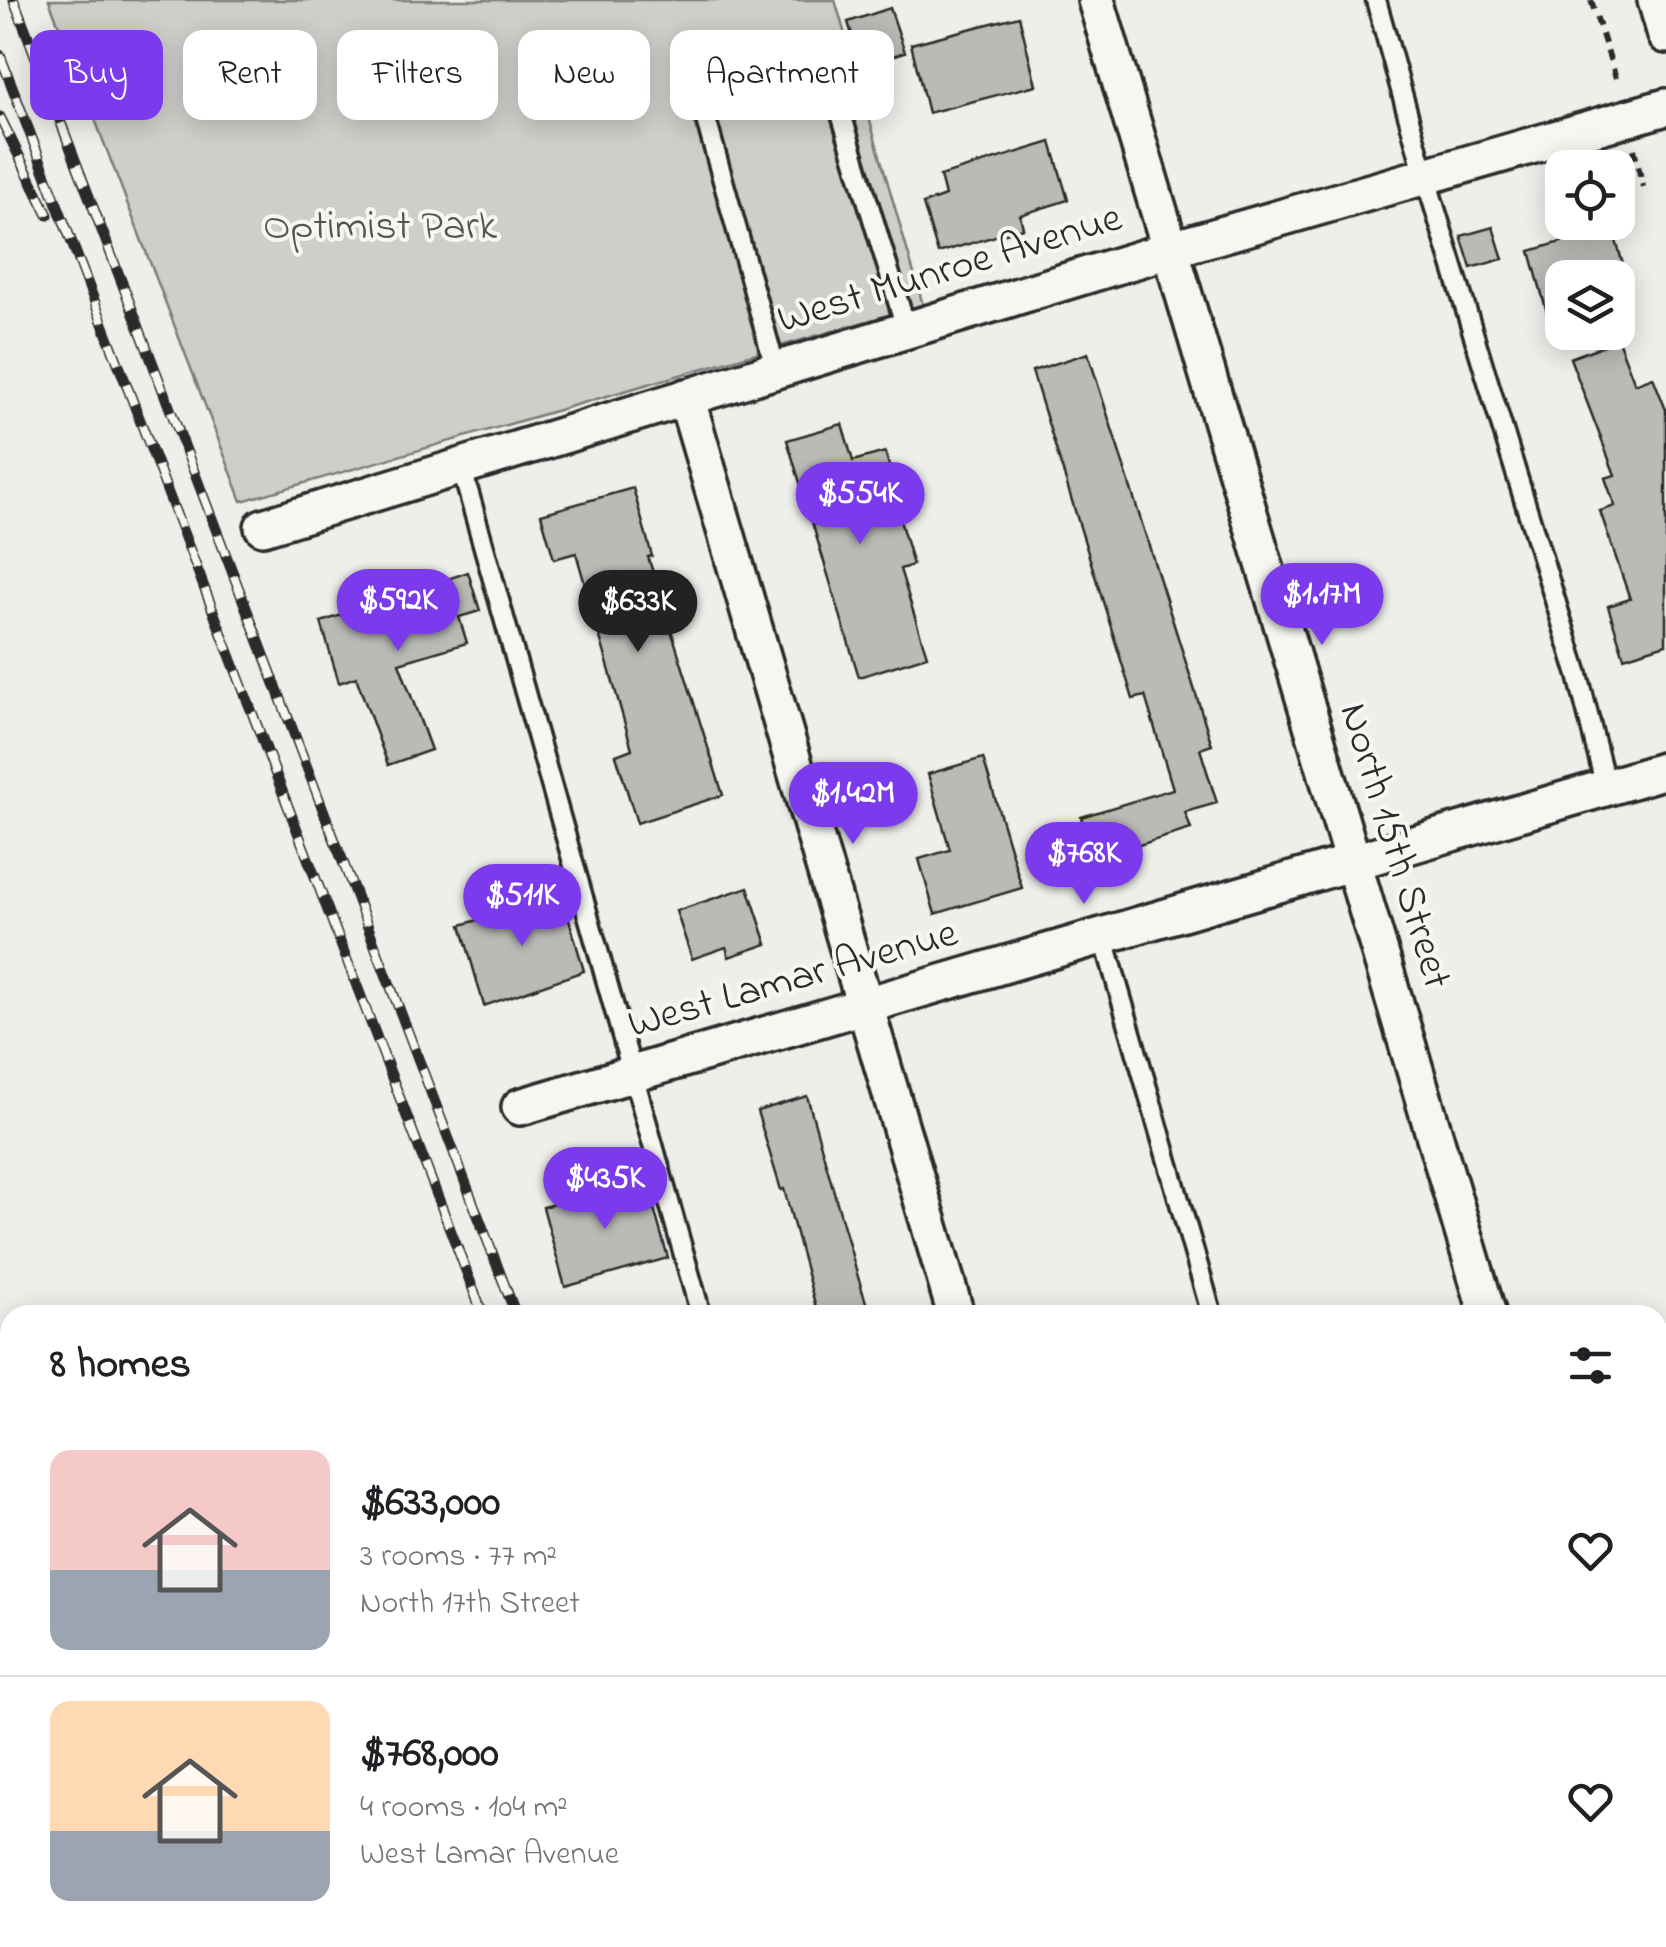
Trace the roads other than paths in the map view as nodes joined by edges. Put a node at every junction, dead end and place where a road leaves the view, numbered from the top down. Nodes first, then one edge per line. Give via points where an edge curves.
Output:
1 (1096, 0) edge
2 (1376, 0) edge
3 (1656, 0) edge
4 (1666, 36) edge
5 (1666, 107) edge
6 (1425, 176) junction
7 (1172, 250) junction
8 (907, 331) junction
9 (776, 370) junction
10 (686, 398) junction
11 (461, 466) junction
12 (263, 527) dead end
13 (1666, 770) edge
14 (1606, 787) junction
15 (1350, 861) junction
16 (1103, 935) junction
17 (866, 1007) junction
18 (634, 1074) junction
19 (520, 1106) dead end
20 (698, 1305) edge
21 (953, 1305) edge
22 (1209, 1305) edge
23 (1485, 1305) edge

1 - 7 street, North 15th Street
2 - 6 lane
3 - 4 street
5 - 6 street, West Munroe Avenue
6 - 7 street, West Munroe Avenue
6 - 14 lane
7 - 8 street, West Munroe Avenue
7 - 15 street, North 15th Street
8 - 9 street, West Munroe Avenue
8 - 9 lane via 832,84 821,68 785,56 719,82 708,95 705,116
9 - 10 street, West Munroe Avenue
10 - 11 street, West Munroe Avenue
10 - 17 street
11 - 12 street, West Munroe Avenue
11 - 18 lane
13 - 14 street, West Lamar Avenue
14 - 15 street, West Lamar Avenue
15 - 16 street, West Lamar Avenue
15 - 23 street, North 15th Street
16 - 17 street, West Lamar Avenue
16 - 22 lane
17 - 18 street, West Lamar Avenue
17 - 21 street
18 - 19 street, West Lamar Avenue
18 - 20 lane

